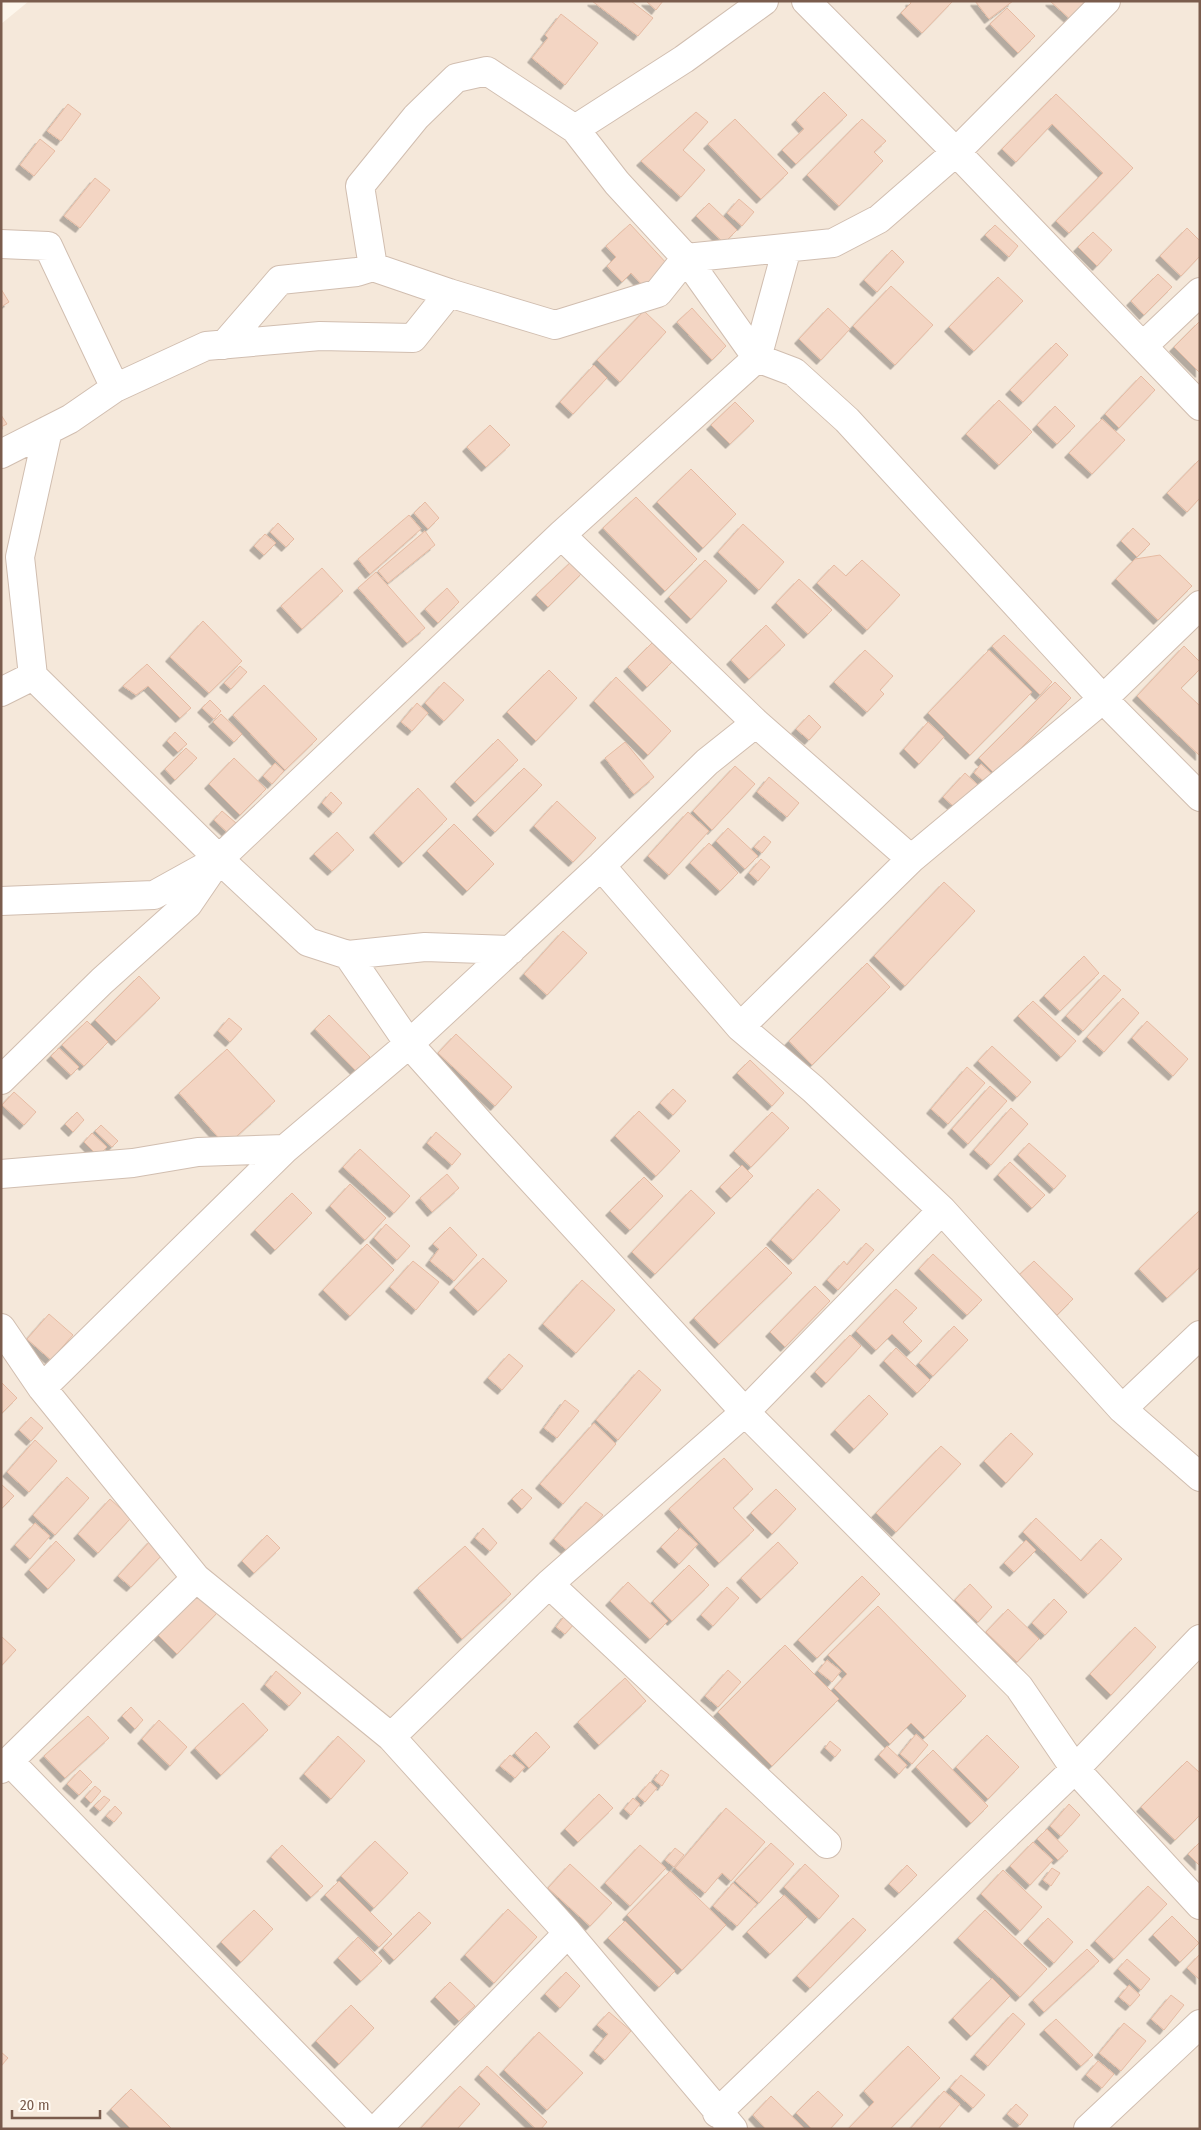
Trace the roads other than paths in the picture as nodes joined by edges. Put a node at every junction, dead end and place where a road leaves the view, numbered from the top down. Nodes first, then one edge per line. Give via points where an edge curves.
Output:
1 (764, 1) edge
2 (806, 1) edge
3 (1106, 1) edge
4 (575, 129) junction
5 (956, 152) junction
6 (1, 244) edge
7 (787, 248) junction
8 (686, 258) junction
9 (373, 268) junction
10 (1200, 292) edge
11 (449, 293) junction
12 (224, 345) junction
13 (1143, 346) junction
14 (757, 358) junction
15 (115, 388) junction
16 (1200, 406) edge
17 (48, 430) junction
18 (1, 454) edge
19 (561, 535) junction
20 (1200, 605) edge
21 (33, 676) junction
22 (1, 692) edge
23 (1103, 699) junction
24 (756, 723) junction
25 (1200, 797) edge
26 (219, 859) junction
27 (911, 859) junction
28 (601, 866) junction
29 (1, 901) edge
30 (511, 950) junction
31 (348, 954) junction
32 (740, 1027) junction
33 (409, 1044) junction
34 (1, 1080) edge
35 (285, 1148) junction
36 (1, 1174) edge
37 (942, 1210) junction
38 (1, 1328) edge
39 (1200, 1336) edge
40 (42, 1388) junction
41 (1122, 1409) junction
42 (745, 1412) junction
43 (1200, 1477) edge
44 (196, 1578) junction
45 (549, 1584) junction
46 (1200, 1639) edge
47 (391, 1737) junction
48 (6, 1766) edge
49 (1076, 1769) junction
50 (827, 1844) dead end
51 (1200, 1906) edge
52 (568, 1934) junction
53 (1200, 2024) edge
54 (725, 2121) edge
55 (367, 2129) edge
56 (376, 2129) edge
57 (1088, 2129) edge

1 - 4 street via 684,59
2 - 5 street
3 - 5 street
4 - 8 street via 617,183
4 - 9 street via 487,71 456,78 416,117 360,186
5 - 7 street via 879,218 833,243
5 - 13 street
6 - 15 street via 48,246
7 - 8 street
7 - 14 street
8 - 11 street via 658,293 555,325
8 - 14 street
9 - 11 street
9 - 12 street via 280,280
10 - 13 street
11 - 12 street via 413,338 320,336
12 - 15 street via 206,346
13 - 16 street
14 - 19 street
14 - 23 street via 794,372 847,420
15 - 17 street
17 - 18 street
17 - 21 street via 20,557
19 - 24 street
19 - 26 street
20 - 23 street
21 - 22 street
21 - 26 street
23 - 25 street
23 - 27 street
24 - 27 street
24 - 28 street via 706,762
26 - 29 street via 154,895
26 - 31 street via 308,942
26 - 34 street via 188,904 102,981
27 - 32 street
28 - 30 street
28 - 32 street
30 - 31 street via 425,947
30 - 33 street
31 - 33 street
32 - 37 street via 813,1089
33 - 35 street
33 - 42 street
35 - 36 street via 198,1152 133,1163
35 - 40 street
37 - 41 street
37 - 42 street
38 - 40 street
39 - 41 street
40 - 44 street
41 - 43 street
42 - 45 street
42 - 49 street via 1019,1687
44 - 47 street
44 - 48 street
45 - 47 street
45 - 50 street
46 - 49 street
47 - 52 street
48 - 55 street
49 - 51 street
49 - 54 street
52 - 54 street
52 - 56 street
53 - 57 street

